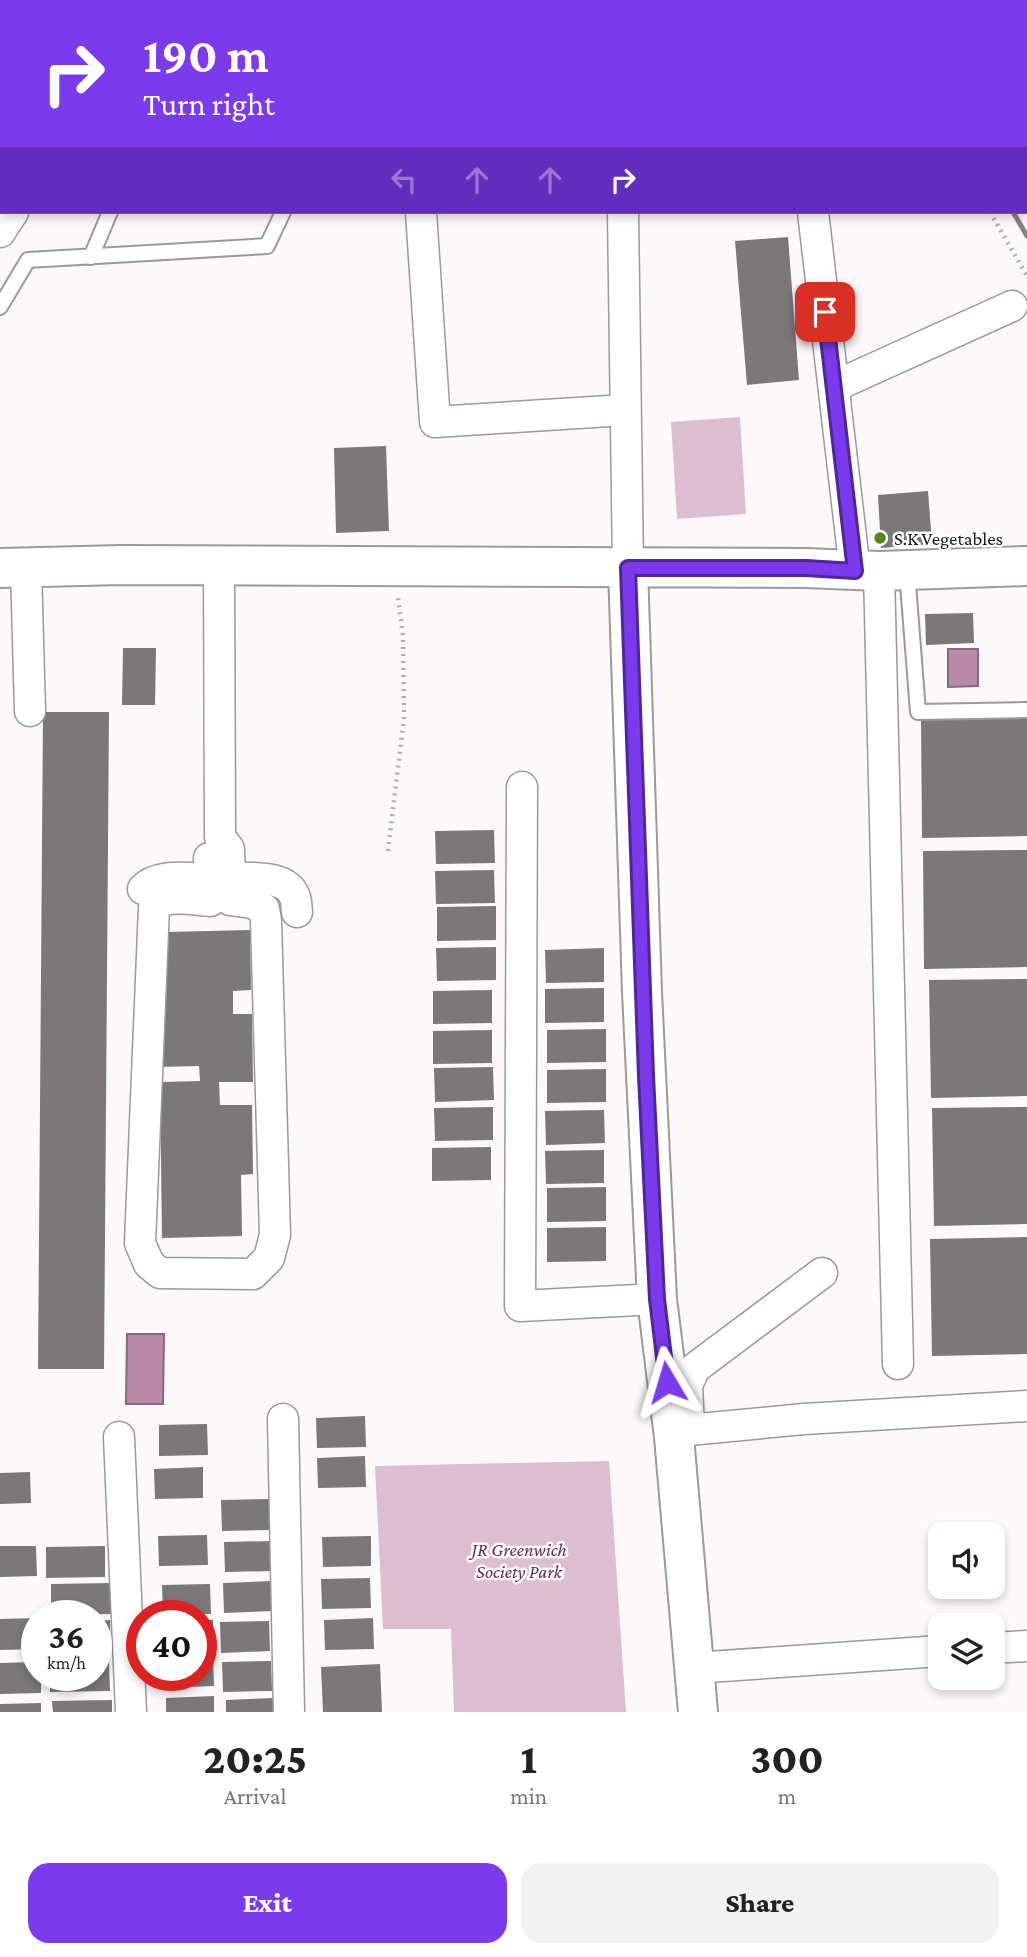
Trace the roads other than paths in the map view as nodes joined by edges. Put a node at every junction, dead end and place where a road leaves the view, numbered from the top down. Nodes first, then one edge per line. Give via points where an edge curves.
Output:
1 (12, 214) edge
2 (109, 214) edge
3 (282, 214) edge
4 (421, 214) edge
5 (623, 214) edge
6 (813, 214) edge
7 (0, 232) edge
8 (91, 257) junction
9 (1012, 306) dead end
10 (0, 307) edge
11 (835, 386) junction
12 (625, 410) junction
13 (219, 566) junction
14 (1027, 566) edge
15 (13, 568) edge
16 (628, 568) junction
17 (880, 571) junction
18 (1027, 709) edge
19 (30, 711) dead end
20 (522, 787) dead end
21 (220, 889) junction
22 (136, 912) dead end
23 (297, 912) dead end
24 (822, 1273) dead end
25 (657, 1299) junction
26 (898, 1364) dead end
27 (1027, 1406) edge
28 (283, 1419) dead end
29 (689, 1430) junction
30 (119, 1437) dead end
31 (1027, 1646) edge
32 (1005, 1647) edge
33 (928, 1652) edge
34 (703, 1667) junction
35 (131, 1712) edge
36 (289, 1712) edge
37 (698, 1712) edge

1 - 7 street
2 - 8 lane
3 - 8 lane via 267,246
4 - 12 street via 435,422
5 - 12 street
6 - 11 street
8 - 10 lane via 28,260
9 - 11 street
11 - 17 street
12 - 16 street
13 - 15 street
13 - 16 street
13 - 21 street via 220,837 210,849
14 - 17 street
15 - 19 street
16 - 17 street
16 - 25 street
17 - 18 lane via 918,712
17 - 26 street
20 - 25 street via 520,1306
21 - 21 street via 264,909 266,921 275,1235 269,1258 253,1274 160,1273 149,1264 140,1243 154,907 166,899
21 - 22 street via 161,879 138,895
21 - 23 street via 270,880 288,886
24 - 29 street via 695,1368 687,1385
25 - 34 street
27 - 29 street
28 - 36 street
29 - 34 street
30 - 35 street
31 - 32 street
33 - 34 street
34 - 37 street

